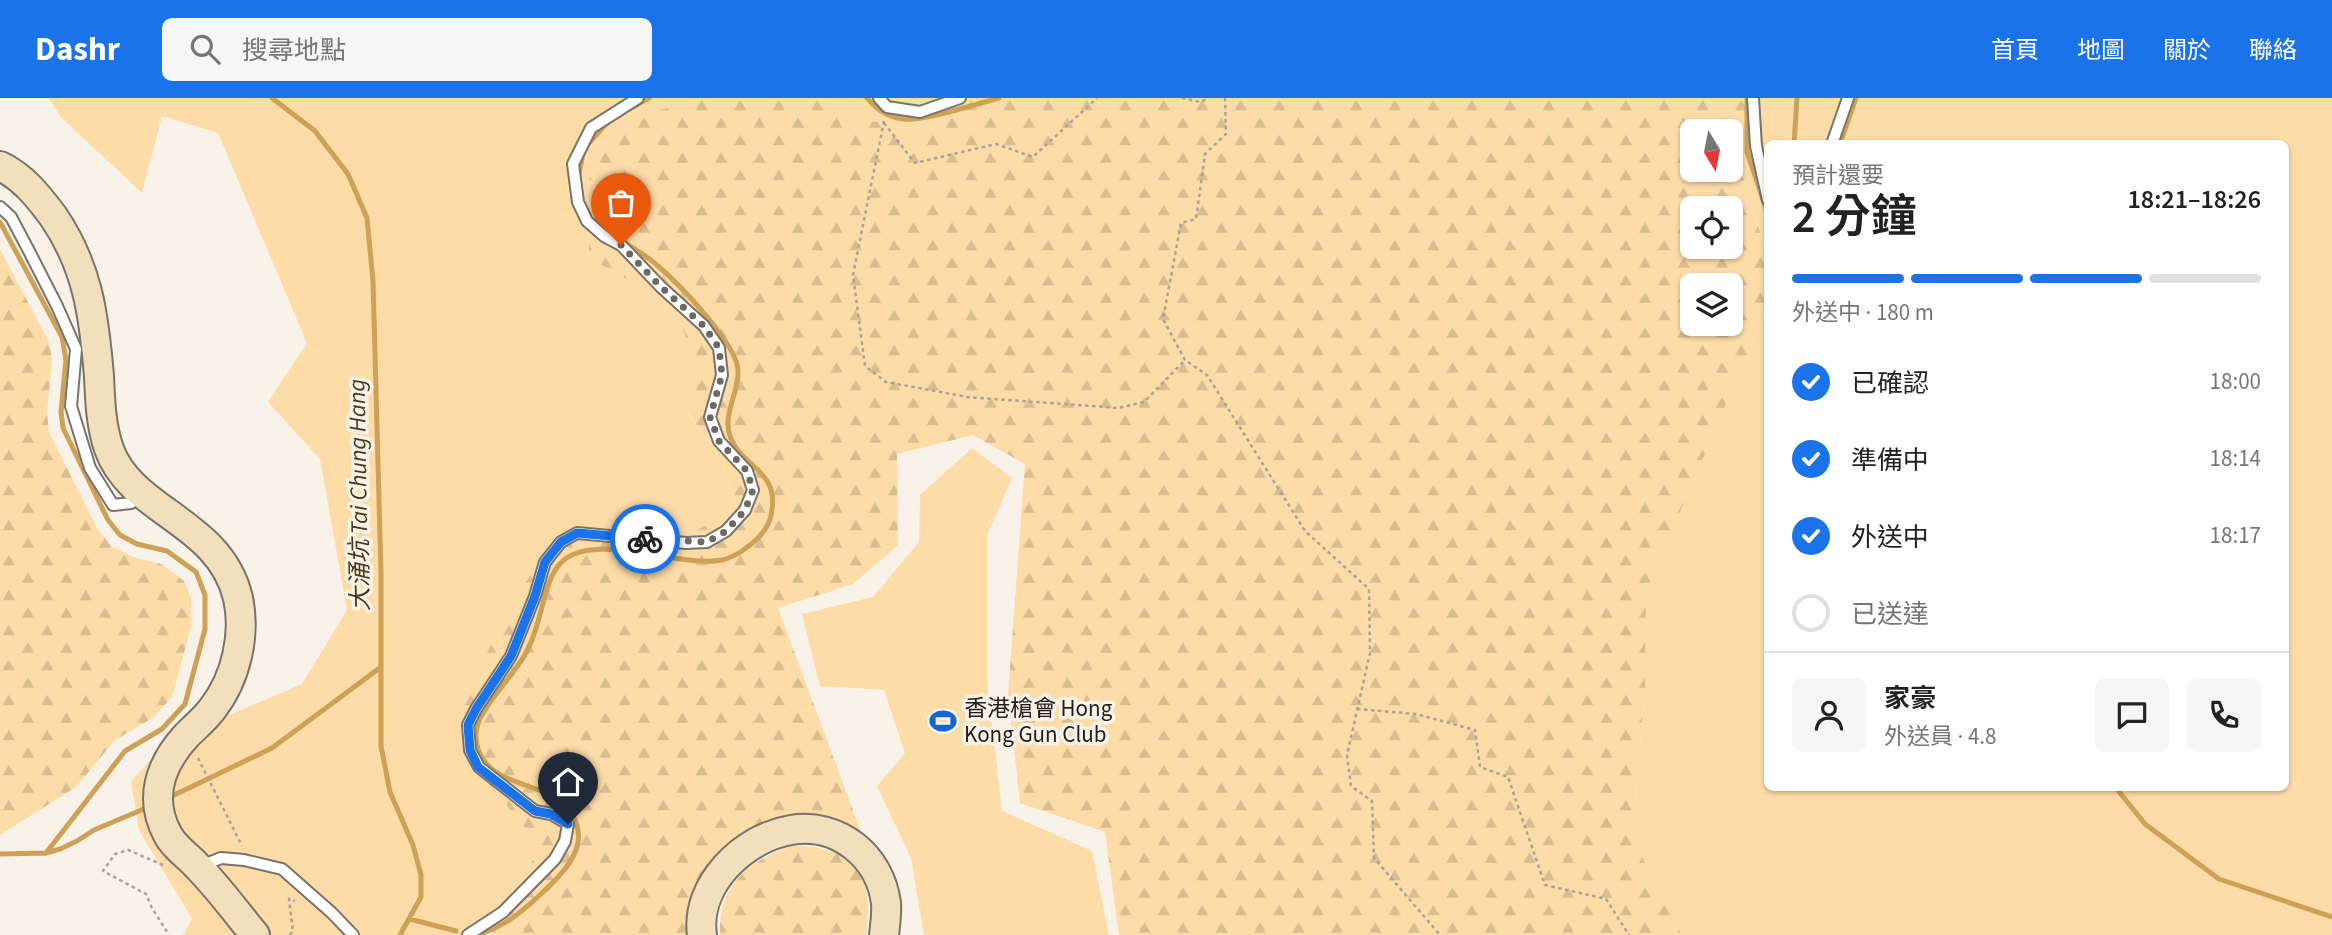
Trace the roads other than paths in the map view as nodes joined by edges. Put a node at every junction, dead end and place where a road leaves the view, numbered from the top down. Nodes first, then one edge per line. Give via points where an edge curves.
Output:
1 (638, 98) edge
2 (880, 98) edge
3 (960, 98) edge
4 (1753, 98) edge
5 (1848, 98) edge
6 (1833, 140) edge
7 (0, 166) edge
8 (1764, 182) edge
9 (0, 207) edge
10 (142, 493) junction
11 (185, 868) junction
12 (255, 935) edge
13 (353, 935) edge
14 (468, 935) edge
15 (702, 935) edge
16 (884, 935) edge

1 - 14 lane via 591,128 573,164 578,202 587,221 621,245 704,326 719,348 722,375 710,417 719,441 747,471 753,490 745,510 726,531 707,542 577,533 561,542 545,562 511,656 468,725 470,750 478,767 535,811 568,824 567,833 555,859 503,912
2 - 3 lane via 887,107 920,113
4 - 8 lane
5 - 6 lane
7 - 10 main road via 41,200 78,260 93,317 107,440 120,470
9 - 10 lane via 11,217 76,349 71,406 90,468 113,505 131,503
10 - 11 main road via 205,540 228,572 242,629 231,677 213,708 185,737 182,752 159,782 157,804 162,821
11 - 12 main road
11 - 13 lane via 221,859 282,869
15 - 16 main road via 706,897 719,874 735,859 773,835 817,829 853,843 870,860 886,902

